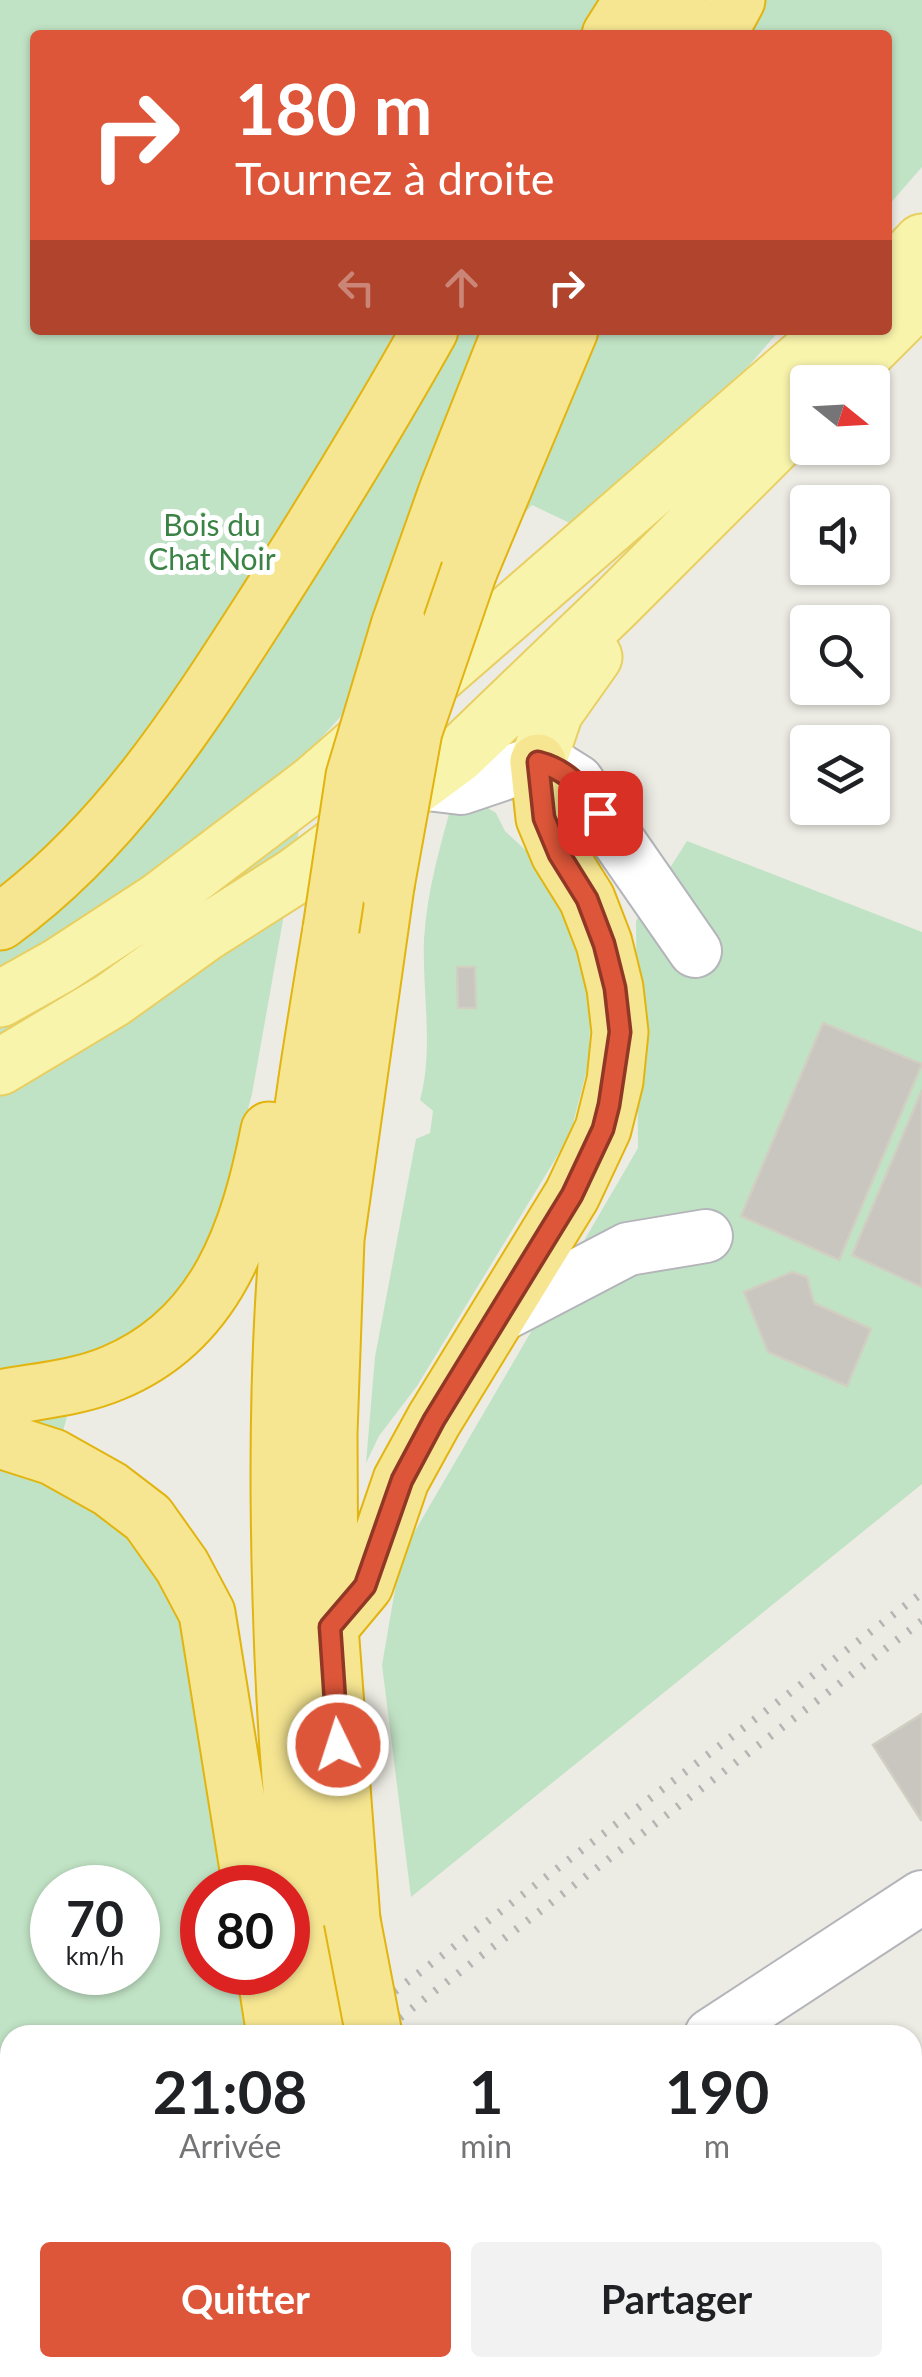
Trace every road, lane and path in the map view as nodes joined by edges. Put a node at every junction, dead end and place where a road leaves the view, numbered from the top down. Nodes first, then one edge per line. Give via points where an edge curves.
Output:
1 (632, 0) edge
2 (678, 0) edge
3 (737, 0) edge
4 (613, 30) edge
5 (661, 30) edge
6 (721, 30) edge
7 (922, 242) edge
8 (892, 274) edge
9 (922, 296) edge
10 (892, 326) edge
11 (427, 335) edge
12 (509, 335) edge
13 (568, 335) edge
14 (829, 335) edge
15 (883, 335) edge
16 (853, 365) edge
17 (790, 429) edge
18 (615, 604) junction
19 (538, 762) junction
20 (419, 784) junction
21 (0, 922) edge
22 (696, 950) dead end
23 (0, 999) edge
24 (0, 1067) edge
25 (305, 1087) junction
26 (706, 1236) dead end
27 (496, 1318) junction
28 (0, 1398) edge
29 (0, 1440) edge
30 (330, 1627) junction
31 (248, 1865) edge
32 (922, 1897) edge
33 (328, 1926) junction
34 (269, 1995) edge
35 (273, 2025) edge
36 (323, 2025) edge
37 (370, 2025) edge
38 (727, 2025) edge

1 - 4 highway
2 - 5 highway
3 - 6 highway
7 - 8 main road
9 - 10 main road
11 - 21 highway via 186,728 108,826
12 - 25 highway, bridge via 399,626 354,776
13 - 30 highway, bridge via 469,571 414,730 336,1239
14 - 23 main road via 314,784 160,900
15 - 16 main road
17 - 18 main road
18 - 19 main road via 602,648 555,712
18 - 20 main road
19 - 20 street via 461,788
19 - 22 street via 577,781
19 - 27 highway via 544,818 604,944 620,1032 603,1129 572,1195
20 - 24 main road via 112,1000
25 - 28 highway via 271,1119 246,1226 219,1282 194,1314 148,1354 113,1373
25 - 33 highway via 278,1406 284,1717
26 - 27 street via 628,1249
27 - 30 highway via 402,1480 365,1586
29 - 31 highway via 53,1456 110,1490 148,1518 182,1566 207,1613
30 - 33 highway
32 - 38 street
33 - 36 highway
33 - 37 highway, bridge
34 - 35 highway

